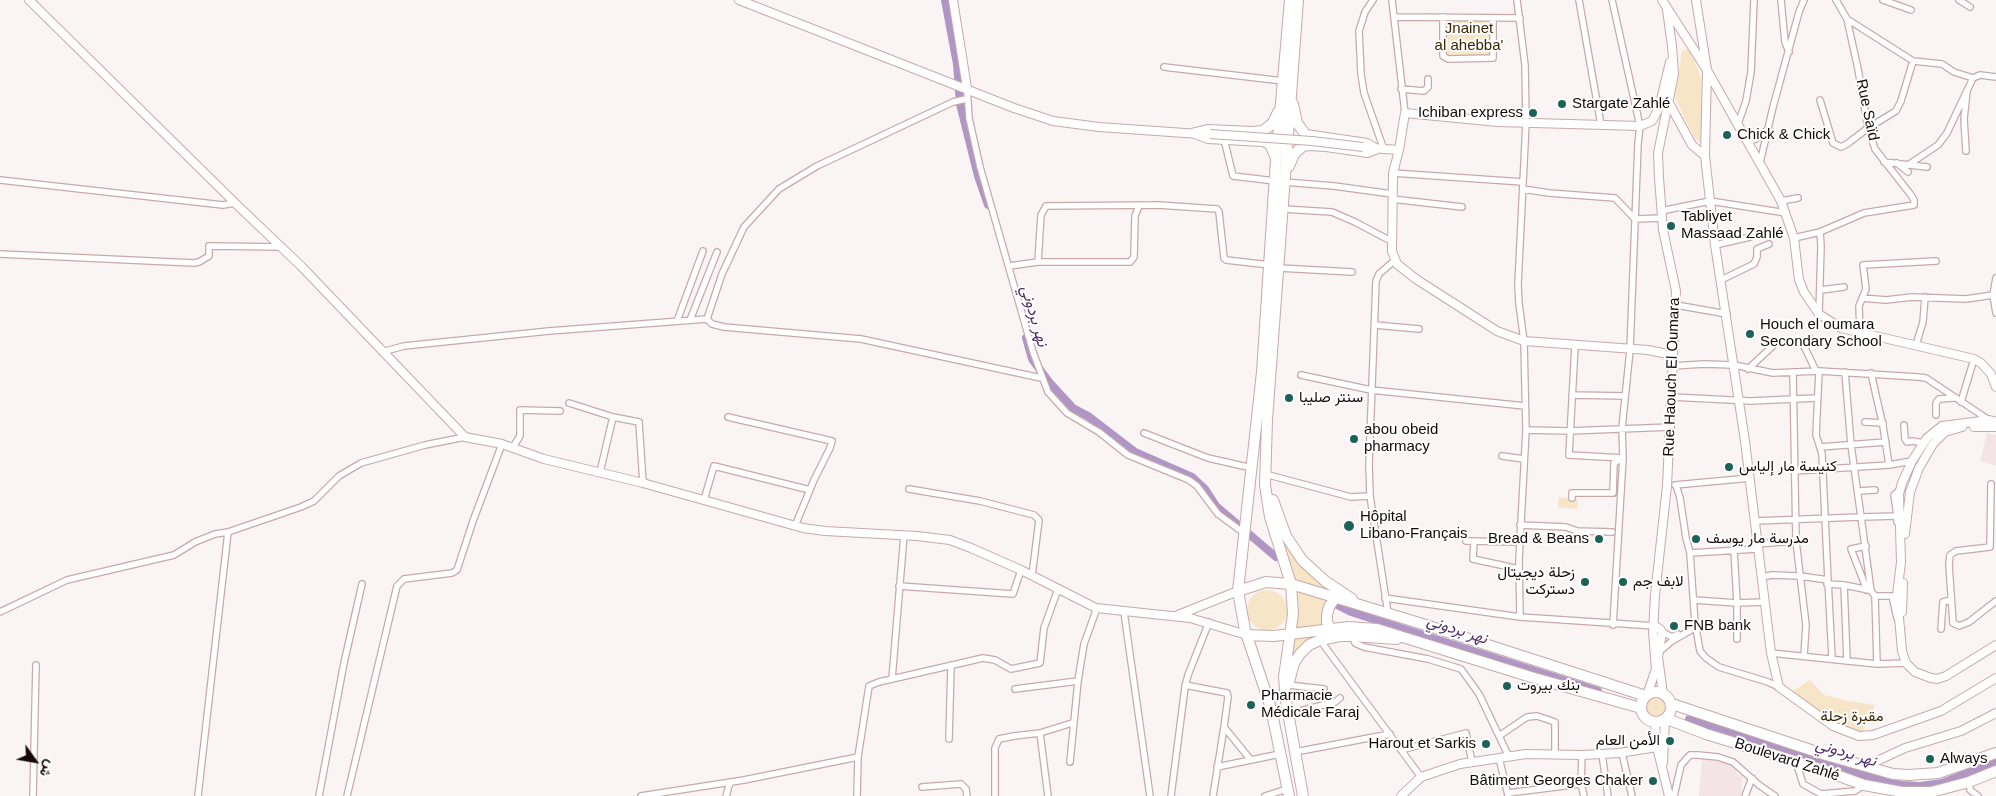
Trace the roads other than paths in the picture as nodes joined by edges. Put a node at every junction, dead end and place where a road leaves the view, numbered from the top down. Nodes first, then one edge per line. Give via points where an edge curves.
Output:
1 (29, 0) edge
2 (739, 0) edge
3 (952, 0) edge
4 (1290, 0) edge
5 (1298, 0) edge
6 (1373, 0) edge
7 (1392, 0) edge
8 (1517, 0) edge
9 (1579, 0) edge
10 (1612, 0) edge
11 (1662, 0) edge
12 (1696, 0) edge
13 (1754, 0) edge
14 (1781, 0) edge
15 (1804, 0) edge
16 (1836, 0) edge
17 (1884, 0) edge
18 (1959, 0) edge
19 (1970, 6) dead end
20 (1667, 10) junction
21 (1911, 10) dead end
22 (1394, 17) junction
23 (1443, 17) junction
24 (1493, 18) junction
25 (1520, 18) junction
26 (1847, 19) junction
27 (1687, 40) junction
28 (1672, 46) junction
29 (1789, 52) junction
30 (1913, 61) junction
31 (1164, 67) dead end
32 (1707, 70) junction
33 (1996, 77) edge
34 (1972, 78) junction
35 (1428, 79) dead end
36 (1283, 81) junction
37 (965, 88) junction
38 (1401, 89) junction
39 (1967, 89) junction
40 (1291, 92) junction
41 (964, 99) junction
42 (1820, 100) dead end
43 (1669, 102) junction
44 (1281, 107) junction
45 (1405, 113) junction
46 (1526, 122) junction
47 (1738, 124) junction
48 (1601, 125) junction
49 (1640, 126) junction
50 (1868, 128) junction
51 (1767, 130) junction
52 (1195, 133) junction
53 (1224, 139) junction
54 (1748, 141) junction
55 (1380, 150) junction
56 (1399, 150) junction
57 (1966, 151) dead end
58 (1705, 156) junction
59 (1276, 160) junction
60 (1884, 162) junction
61 (1760, 163) junction
62 (1897, 163) junction
63 (1908, 165) junction
64 (1927, 167) dead end
65 (1908, 172) dead end
66 (1393, 173) junction
67 (0, 180) edge
68 (1280, 182) junction
69 (1523, 182) junction
70 (1523, 189) junction
71 (1392, 197) junction
72 (1798, 198) dead end
73 (1780, 201) junction
74 (1710, 202) junction
75 (235, 203) junction
76 (1139, 206) junction
77 (1462, 207) dead end
78 (1283, 209) junction
79 (1786, 213) junction
80 (1661, 214) junction
81 (1635, 219) junction
82 (1820, 232) junction
83 (1750, 237) dead end
84 (1794, 238) junction
85 (1391, 241) junction
86 (1769, 244) dead end
87 (1715, 245) junction
88 (280, 247) junction
89 (703, 251) dead end
90 (717, 252) dead end
91 (0, 254) edge
92 (1394, 261) junction
93 (1936, 261) dead end
94 (1038, 262) junction
95 (1009, 266) junction
96 (1274, 266) junction
97 (1352, 272) dead end
98 (1996, 278) edge
99 (1721, 280) junction
100 (1844, 287) dead end
101 (1820, 290) junction
102 (1993, 295) junction
103 (1925, 297) junction
104 (1862, 298) junction
105 (1676, 305) junction
106 (1996, 313) edge
107 (1727, 314) junction
108 (1819, 314) junction
109 (707, 318) junction
110 (690, 320) junction
111 (677, 321) junction
112 (1375, 326) junction
113 (1419, 329) dead end
114 (1860, 332) junction
115 (1810, 338) dead end
116 (1524, 341) junction
117 (1776, 343) dead end
118 (1916, 345) junction
119 (1575, 346) junction
120 (1630, 350) junction
121 (382, 352) junction
122 (1672, 356) junction
123 (1974, 359) junction
124 (1734, 365) junction
125 (1672, 366) junction
126 (1748, 369) junction
127 (1817, 371) junction
128 (1793, 372) junction
129 (1845, 372) junction
130 (1871, 373) junction
131 (1301, 375) dead end
132 (1041, 378) junction
133 (1996, 387) edge
134 (1371, 390) junction
135 (1572, 395) junction
136 (1626, 396) junction
137 (1672, 397) junction
138 (1817, 398) junction
139 (1954, 398) junction
140 (1740, 400) junction
141 (1793, 400) junction
142 (1961, 402) junction
143 (569, 403) dead end
144 (1525, 406) junction
145 (560, 412) dead end
146 (1936, 415) dead end
147 (613, 417) junction
148 (728, 417) dead end
149 (1993, 421) edge
150 (1865, 422) dead end
151 (1883, 423) junction
152 (1671, 426) junction
153 (1904, 426) dead end
154 (1996, 427) edge
155 (1622, 428) junction
156 (1944, 429) junction
157 (1526, 430) junction
158 (1570, 431) junction
159 (1144, 433) dead end
160 (465, 437) junction
161 (1886, 442) junction
162 (1928, 442) junction
163 (502, 444) junction
164 (1851, 445) junction
165 (1820, 447) junction
166 (513, 448) junction
167 (1502, 456) dead end
168 (1623, 458) junction
169 (1524, 459) junction
170 (1912, 461) junction
171 (1889, 465) junction
172 (1252, 468) junction
173 (1854, 468) junction
174 (1823, 469) junction
175 (1795, 471) junction
176 (600, 472) junction
177 (1265, 476) junction
178 (1750, 478) junction
179 (643, 483) junction
180 (1991, 484) dead end
181 (1672, 485) junction
182 (909, 489) dead end
183 (810, 490) junction
184 (1874, 490) dead end
185 (1900, 490) junction
186 (1858, 491) junction
187 (1370, 496) junction
188 (1572, 498) dead end
189 (704, 500) junction
190 (1897, 516) junction
191 (1861, 517) junction
192 (1826, 518) junction
193 (1796, 519) junction
194 (1754, 522) junction
195 (1520, 525) junction
196 (796, 526) junction
197 (1245, 528) junction
198 (228, 532) junction
199 (1612, 532) dead end
200 (904, 535) junction
201 (1901, 536) junction
202 (1466, 541) dead end
203 (1474, 541) junction
204 (1796, 541) junction
205 (1520, 542) junction
206 (1757, 546) junction
207 (1866, 546) junction
208 (1734, 550) junction
209 (1690, 552) junction
210 (1519, 569) junction
211 (1021, 570) junction
212 (1901, 572) junction
213 (1032, 576) junction
214 (1800, 576) junction
215 (1762, 577) junction
216 (1828, 582) junction
217 (362, 584) dead end
218 (1291, 584) junction
219 (1844, 585) junction
220 (899, 586) junction
221 (1058, 589) junction
222 (1238, 591) junction
223 (1871, 592) junction
224 (1898, 597) junction
225 (1336, 598) junction
226 (1384, 599) junction
227 (1694, 600) junction
228 (1951, 600) junction
229 (1996, 601) edge
230 (1765, 602) junction
231 (1737, 603) junction
232 (1097, 608) junction
233 (1378, 610) junction
234 (0, 612) edge
235 (1124, 612) junction
236 (1176, 616) junction
237 (1520, 618) junction
238 (1209, 622) junction
239 (1613, 625) junction
240 (1695, 625) junction
241 (1655, 626) junction
242 (1330, 628) junction
243 (1942, 629) dead end
244 (1247, 634) junction
245 (1291, 634) junction
246 (1901, 635) junction
247 (1352, 636) junction
248 (1667, 637) junction
249 (1737, 639) dead end
250 (1320, 640) junction
251 (1423, 642) junction
252 (1996, 645) edge
253 (1659, 652) junction
254 (1771, 653) junction
255 (1804, 656) junction
256 (1832, 658) junction
257 (1848, 660) junction
258 (1906, 663) junction
259 (1877, 664) junction
260 (36, 665) dead end
261 (951, 666) junction
262 (1654, 677) junction
263 (1996, 678) edge
264 (892, 679) junction
265 (1078, 681) junction
266 (1662, 683) junction
267 (1185, 685) junction
268 (1288, 685) junction
269 (1779, 687) junction
270 (1015, 689) dead end
271 (1324, 689) dead end
272 (1632, 693) junction
273 (1663, 694) junction
274 (1646, 696) junction
275 (1340, 698) dead end
276 (1627, 706) junction
277 (1676, 706) junction
278 (1641, 708) junction
279 (1288, 712) junction
280 (1996, 713) edge
281 (1665, 721) junction
282 (1072, 723) junction
283 (1224, 727) junction
284 (1040, 733) junction
285 (1390, 734) junction
286 (1499, 736) junction
287 (950, 739) dead end
288 (1657, 747) junction
289 (1401, 750) junction
290 (1295, 752) junction
291 (1622, 753) junction
292 (1996, 753) edge
293 (1280, 754) junction
294 (1602, 754) junction
295 (1555, 755) junction
296 (1509, 756) junction
297 (1582, 756) junction
298 (858, 757) junction
299 (1499, 758) junction
300 (1250, 759) junction
301 (1070, 762) dead end
302 (1472, 762) junction
303 (1796, 762) junction
304 (1968, 764) junction
305 (1217, 767) junction
306 (1872, 769) junction
307 (1662, 770) junction
308 (1996, 771) edge
309 (1421, 777) junction
310 (1752, 778) junction
311 (1971, 781) junction
312 (730, 782) junction
313 (1581, 784) junction
314 (1864, 785) junction
315 (922, 786) dead end
316 (1288, 793) edge
317 (1931, 794) edge
318 (657, 795) edge
319 (1508, 795) edge
320 (33, 796) edge
321 (198, 796) edge
322 (319, 796) edge
323 (347, 796) edge
324 (641, 796) edge
325 (726, 796) edge
326 (857, 796) edge
327 (967, 796) edge
328 (995, 796) edge
329 (1048, 796) edge
330 (1150, 796) edge
331 (1171, 796) edge
332 (1213, 796) edge
333 (1265, 796) edge
334 (1303, 796) edge
335 (1401, 796) edge
336 (1584, 796) edge
337 (1608, 796) edge
338 (1632, 796) edge
339 (1669, 796) edge
340 (1674, 796) edge
341 (1745, 796) edge
342 (1775, 796) edge
343 (1978, 796) edge

1 - 75 street
2 - 37 street
3 - 37 street
4 - 36 highway
5 - 40 highway
6 - 55 street via 1359,31 1361,74
7 - 22 street
8 - 25 street
9 - 48 street
10 - 49 street
11 - 20 street
12 - 32 street
13 - 47 street via 1753,59 1746,101
14 - 29 street
15 - 29 street
16 - 26 street, Rue Saïd
17 - 21 street
18 - 19 street
20 - 27 street
20 - 28 street, Rue Haouch El Oumara
22 - 23 street
22 - 38 street
23 - 24 street
23 - 24 street via 1443,56 1448,59 1494,58
24 - 25 street
25 - 46 street
26 - 30 street
26 - 50 street, Rue Saïd
27 - 28 street
27 - 32 street
28 - 43 street, Rue Haouch El Oumara via 1674,74
28 - 49 street via 1659,108 1652,120
29 - 51 street
30 - 34 street via 1942,64
30 - 50 street via 1896,111
31 - 36 street
32 - 47 street
32 - 58 street
33 - 34 street via 1980,75
34 - 39 street
35 - 38 street via 1428,87 1424,91
36 - 44 highway
37 - 41 street
37 - 52 street via 1061,122
38 - 45 street
39 - 57 street
39 - 63 street via 1940,142
40 - 55 highway via 1297,123 1304,134 1367,144
40 - 68 highway
41 - 95 street
41 - 109 street via 818,166 779,189 744,227 722,274
42 - 50 street via 1833,143 1837,146 1847,144
43 - 58 street via 1692,145
43 - 80 street, Rue Haouch El Oumara via 1658,153
44 - 52 highway via 1273,123 1263,131 1208,130
44 - 59 highway
45 - 46 street
45 - 56 street
46 - 48 street
46 - 69 street
47 - 54 street
48 - 49 street
49 - 81 street
50 - 60 street, Rue Saïd via 1875,149
51 - 54 street via 1756,140
51 - 61 street
52 - 53 highway
52 - 55 street, bridge via 1312,141
53 - 59 highway via 1267,143 1272,147
53 - 68 street via 1233,176
54 - 61 street
55 - 56 street
55 - 68 highway via 1368,152 1303,146 1291,159
56 - 66 street
58 - 74 street
59 - 68 highway
60 - 62 street
60 - 82 street, Rue Saïd via 1911,195 1913,206 1864,213
61 - 73 street
62 - 63 street
62 - 65 street
63 - 64 street
66 - 69 street
66 - 71 street
67 - 75 street via 223,205
68 - 71 street via 1334,186
68 - 78 highway
68 - 96 highway
69 - 70 street
70 - 81 street via 1615,198
70 - 116 street via 1518,285
71 - 77 street
71 - 85 street
72 - 73 street
73 - 79 street
74 - 79 street
74 - 80 street
74 - 87 street
75 - 88 street
76 - 94 street via 1135,216 1132,261
76 - 94 street via 1046,206 1041,215
76 - 96 street via 1217,209 1224,258
78 - 85 street via 1332,212
78 - 96 highway
79 - 84 street
80 - 81 street
80 - 105 street, Rue Haouch El Oumara
81 - 120 street
82 - 84 street, Rue Saïd
82 - 101 street
83 - 87 street
84 - 108 street via 1799,280
85 - 92 street
86 - 99 street via 1757,249 1754,264
87 - 99 street
88 - 91 street via 209,246 209,256 194,263
88 - 121 street
89 - 111 street
90 - 110 street
92 - 112 street via 1376,281
92 - 116 street via 1478,319 1503,334
93 - 104 street via 1866,264 1863,268 1866,290
94 - 95 street
95 - 132 street
96 - 97 street
96 - 172 highway
96 - 177 highway
98 - 102 street
99 - 107 street
100 - 101 street
101 - 108 street
102 - 103 street
102 - 106 street
103 - 104 street
103 - 118 street via 1923,322
104 - 114 street via 1859,306
105 - 107 street
105 - 122 street, Rue Haouch El Oumara
107 - 124 street
108 - 114 street via 1841,328
109 - 110 street
109 - 132 street via 712,324 724,326 861,340
110 - 111 street
111 - 121 street via 404,346
112 - 113 street
112 - 134 street
114 - 118 street
115 - 127 street via 1803,344
116 - 119 street
116 - 144 street
117 - 126 street
118 - 123 street
119 - 120 street
119 - 135 street
120 - 122 street via 1648,350
120 - 136 street
121 - 160 street
122 - 125 street, Rue Haouch El Oumara
123 - 133 street via 1991,374
123 - 142 street
124 - 125 street
124 - 126 street
124 - 140 street
125 - 137 street, Rue Haouch El Oumara
126 - 128 street
127 - 128 street
127 - 129 street
127 - 138 street
128 - 141 street
129 - 130 street
129 - 164 street
130 - 139 street via 1926,378
130 - 151 street
131 - 134 street
132 - 197 street via 1048,392 1068,413 1136,460 1189,480 1201,490 1218,514
134 - 144 street
134 - 187 street
135 - 136 street
135 - 158 street
136 - 155 street
137 - 140 street
137 - 152 street, Rue Haouch El Oumara
138 - 141 street
138 - 165 street via 1816,441
139 - 142 street
139 - 146 street via 1939,399
140 - 141 street
140 - 178 street
141 - 175 street
142 - 149 street
143 - 147 street
144 - 157 street
145 - 166 street via 520,410 520,436
147 - 176 street
147 - 179 street via 639,422
148 - 183 street via 830,440 830,448
149 - 156 street
150 - 151 street
151 - 161 street
152 - 155 street
152 - 181 street, Rue Haouch El Oumara
153 - 162 street via 1908,442
154 - 156 street
155 - 158 street
155 - 168 street
156 - 162 street
157 - 158 street
157 - 169 street
158 - 168 street via 1569,455
159 - 172 street via 1208,458
160 - 163 street
160 - 198 street via 361,463 339,476 309,504
161 - 164 street
161 - 171 street
162 - 170 street
162 - 212 street via 1910,492
163 - 166 street
163 - 323 street via 457,570 404,579 397,586
164 - 165 street
164 - 173 street
165 - 174 street
166 - 176 street
167 - 169 street
168 - 188 street via 1614,463 1613,494 1572,493
168 - 239 street
169 - 195 street
170 - 171 street
170 - 185 street
171 - 173 street
172 - 197 highway
173 - 174 street
173 - 186 street
174 - 175 street
174 - 192 street
175 - 193 street
176 - 179 street
177 - 187 street via 1351,497
177 - 218 highway via 1270,517
177 - 233 highway via 1286,536 1302,560 1330,585
178 - 181 street
178 - 194 street
179 - 189 street
180 - 228 street via 1990,547 1956,551 1950,555
181 - 209 street via 1680,498
181 - 241 street, Rue Haouch El Oumara via 1654,595
182 - 213 street via 980,501 1034,515 1038,524
183 - 189 street via 714,466
183 - 196 street
184 - 186 street
185 - 190 street via 1894,495
185 - 201 street
186 - 191 street
187 - 226 street
189 - 196 street
190 - 191 street
190 - 201 street
191 - 192 street
191 - 207 street
192 - 193 street
192 - 216 street
193 - 194 street
193 - 204 street
194 - 206 street
195 - 199 street
195 - 205 street
196 - 200 street via 825,531
197 - 222 highway
198 - 234 street via 200,540 174,555 66,580
198 - 321 street
200 - 211 street via 960,543
200 - 220 street
201 - 212 street
202 - 203 street
203 - 205 street
203 - 210 street via 1472,559
204 - 206 street
204 - 214 street
205 - 210 street
206 - 208 street
206 - 215 street
207 - 223 street
207 - 223 street via 1851,551
208 - 209 street
208 - 231 street
209 - 227 street
210 - 237 street
211 - 213 street
211 - 220 street via 1013,594
212 - 224 street
213 - 221 street
214 - 215 street
214 - 216 street
214 - 255 street via 1806,625
215 - 230 street
216 - 219 street
216 - 256 street
217 - 322 street
218 - 222 highway via 1266,582
218 - 225 highway
218 - 245 highway
219 - 223 street
219 - 257 street
220 - 264 street
221 - 232 street
221 - 261 street via 1044,628 1040,663 1011,669 995,660 983,658
222 - 236 street
222 - 244 highway
223 - 224 street
223 - 259 street
224 - 246 street
224 - 246 street
225 - 233 highway
225 - 242 highway via 1327,615
226 - 233 street
226 - 233 street
226 - 237 street
227 - 231 street
227 - 240 street
228 - 229 street via 1952,623 1959,626
228 - 243 street via 1943,602
230 - 231 street
230 - 254 street
231 - 249 street
232 - 235 street
232 - 265 street via 1084,644
233 - 272 highway
235 - 236 street
235 - 330 street
236 - 238 street
237 - 239 street
238 - 244 street
238 - 267 street
239 - 241 street
240 - 248 street
240 - 269 street via 1698,647 1706,658 1719,667
241 - 248 street
241 - 262 street, Rue Haouch El Oumara
242 - 245 highway
242 - 251 highway via 1368,627
244 - 245 highway via 1267,637
244 - 293 highway via 1265,686
245 - 279 highway via 1284,677
246 - 258 street
247 - 250 highway
247 - 251 highway
247 - 286 street via 1355,644 1364,647 1461,669 1479,694
248 - 253 street
248 - 253 street
250 - 268 highway via 1300,654
250 - 285 street
251 - 276 highway
252 - 258 street via 1952,674 1937,679 1915,672
253 - 266 street
254 - 255 street
254 - 269 street
255 - 256 street
256 - 257 street
257 - 259 street
258 - 259 street
260 - 320 street
261 - 264 street
261 - 287 street
262 - 266 street via 1656,684
262 - 274 street, Rue Haouch El Oumara
263 - 269 street via 1941,711 1882,732 1859,736 1833,726
264 - 298 street via 874,683 868,688
265 - 270 street
265 - 282 street
266 - 273 street
267 - 283 street via 1227,693
267 - 331 street
268 - 271 street
268 - 279 highway
272 - 274 highway
272 - 276 highway via 1632,701
273 - 274 highway via 1653,692
273 - 277 highway
274 - 278 highway
275 - 279 street via 1335,702
276 - 278 highway
277 - 281 highway
277 - 306 highway, Boulevard Zahlé
278 - 281 highway via 1645,718
279 - 290 highway
280 - 306 street via 1961,731 1905,748 1875,762
281 - 288 street
281 - 303 highway, Boulevard Zahlé
281 - 307 street
282 - 284 street
282 - 301 street
283 - 300 street
283 - 305 street
284 - 328 street via 1003,738 996,742
284 - 329 street
285 - 289 street
285 - 290 street
286 - 295 street via 1527,717 1537,716 1555,722
286 - 296 street
288 - 291 street
288 - 307 street
289 - 302 street via 1466,733
289 - 309 street
290 - 334 highway
291 - 294 street
291 - 338 street
292 - 304 highway, Boulevard Zahlé
293 - 300 street
293 - 316 highway
294 - 297 street
294 - 337 street
295 - 296 street
295 - 297 street
296 - 299 street
297 - 313 street
298 - 312 street
298 - 326 street
299 - 302 street
299 - 319 street
300 - 305 street
302 - 309 street
303 - 314 highway, Boulevard Zahlé
303 - 314 street via 1803,784 1821,794 1855,791
304 - 306 highway, Boulevard Zahlé via 1924,775 1893,774
304 - 311 highway
305 - 332 street
307 - 339 street
308 - 311 highway, Boulevard Zahlé
309 - 335 street
310 - 340 street via 1733,762 1706,755 1690,755 1681,764
310 - 341 street
310 - 342 street
311 - 317 highway, Boulevard Zahlé
311 - 343 street via 1970,790
312 - 318 street
312 - 325 street
313 - 319 street
313 - 336 street
314 - 317 highway, Boulevard Zahlé
315 - 327 street via 957,783 964,785
316 - 333 street
318 - 324 street

